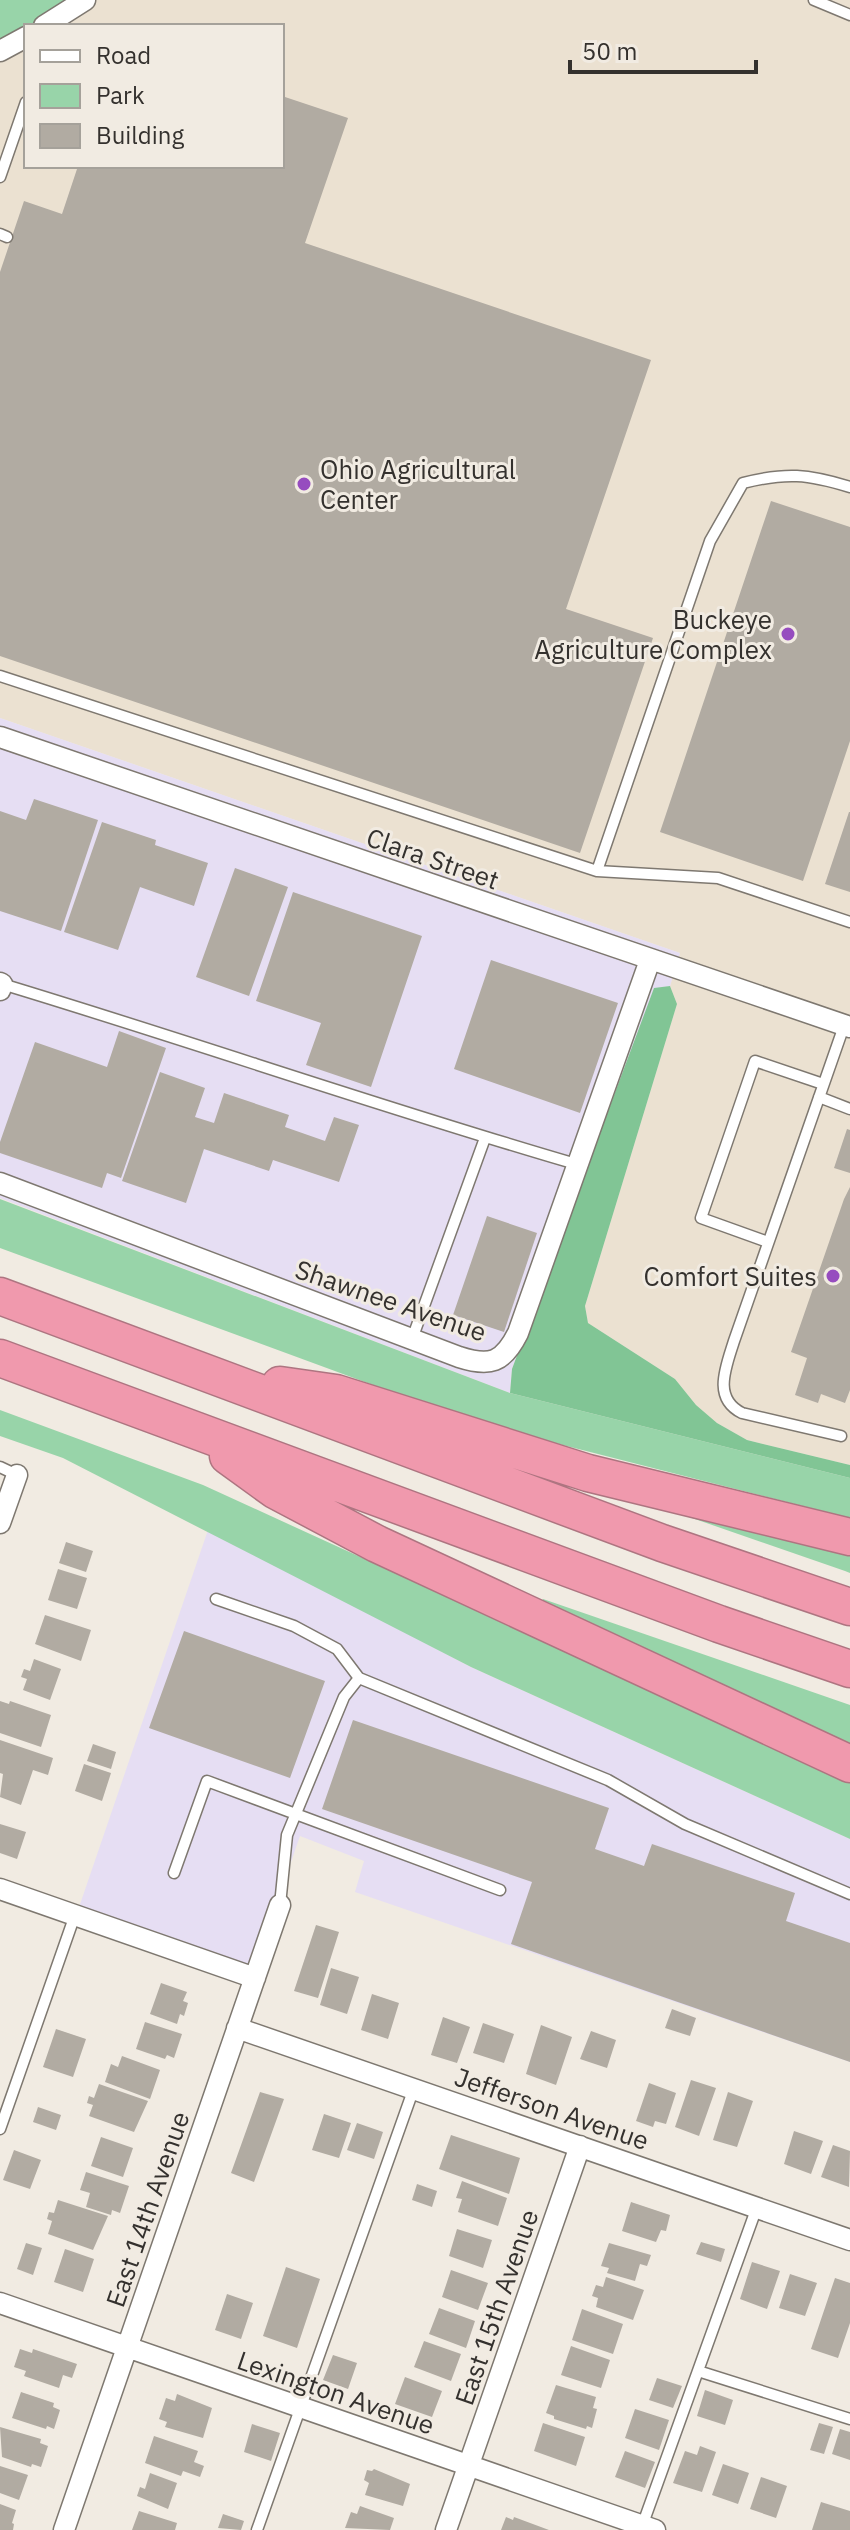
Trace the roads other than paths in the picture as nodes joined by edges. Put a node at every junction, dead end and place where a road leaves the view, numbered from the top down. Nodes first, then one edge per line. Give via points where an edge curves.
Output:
1 (85, 0) edge
2 (814, 0) edge
3 (850, 15) edge
4 (56, 17) edge
5 (24, 38) edge
6 (0, 51) edge
7 (24, 108) edge
8 (0, 177) edge
9 (850, 487) edge
10 (0, 676) edge
11 (0, 737) edge
12 (597, 871) junction
13 (850, 922) edge
14 (650, 960) junction
15 (1, 985) edge
16 (847, 1026) edge
17 (823, 1084) junction
18 (819, 1097) junction
19 (850, 1109) edge
20 (485, 1138) junction
21 (576, 1164) junction
22 (0, 1183) edge
23 (768, 1242) junction
24 (0, 1296) edge
25 (412, 1339) junction
26 (0, 1358) edge
27 (205, 1373) junction
28 (187, 1428) junction
29 (841, 1436) dead end
30 (8, 1471) edge
31 (0, 1523) edge
32 (850, 1537) edge
33 (216, 1599) dead end
34 (850, 1607) edge
35 (850, 1669) edge
36 (359, 1678) junction
37 (850, 1764) edge
38 (296, 1814) junction
39 (174, 1873) dead end
40 (0, 1889) edge
41 (500, 1890) dead end
42 (850, 1894) edge
43 (280, 1905) joint
44 (75, 1915) junction
45 (255, 1978) junction
46 (237, 2028) junction
47 (414, 2088) junction
48 (0, 2129) edge
49 (580, 2146) junction
50 (757, 2207) junction
51 (850, 2240) edge
52 (0, 2303) edge
53 (127, 2347) junction
54 (698, 2371) junction
55 (301, 2407) junction
56 (850, 2419) edge
57 (469, 2466) junction
58 (646, 2529) edge
59 (64, 2530) edge
60 (257, 2530) edge
61 (446, 2530) edge

1 - 4 street
2 - 3 lane
5 - 6 street
7 - 8 lane
9 - 12 lane via 817,477 775,475 743,483 710,541
10 - 12 lane
11 - 14 street, Clara Street
12 - 13 lane via 718,878
14 - 16 street, Clara Street
14 - 21 street, Shawnee Avenue
15 - 20 lane
16 - 17 lane
17 - 18 lane
17 - 23 lane via 755,1061 750,1075 701,1218
18 - 19 lane
18 - 23 lane
20 - 21 lane
20 - 25 lane
21 - 25 street, Shawnee Avenue via 510,1350 495,1361 477,1363
22 - 25 street, Shawnee Avenue
23 - 29 lane via 724,1373 726,1399 742,1413
24 - 27 highway
26 - 28 highway
27 - 32 highway via 336,1393 588,1473
27 - 34 highway
28 - 35 highway
28 - 37 highway via 275,1490 377,1544
30 - 31 street
33 - 36 lane via 294,1626 337,1649
36 - 38 lane via 344,1697
36 - 42 lane via 608,1780 685,1824
38 - 39 lane via 207,1781
38 - 41 lane
38 - 43 lane via 287,1835
40 - 44 street
43 - 45 street, East 14th Avenue
44 - 45 street
44 - 48 lane
45 - 46 street, East 14th Avenue
46 - 47 street, Jefferson Avenue
46 - 53 street, East 14th Avenue
47 - 49 street, Jefferson Avenue
47 - 55 lane
49 - 50 street, Jefferson Avenue
49 - 57 street, East 15th Avenue
50 - 51 street, Jefferson Avenue
50 - 54 lane
52 - 53 street, Lexington Avenue
53 - 55 street, Lexington Avenue
53 - 59 street, East 14th Avenue
54 - 56 lane
54 - 58 lane
55 - 57 street, Lexington Avenue
55 - 60 lane
57 - 58 street, Lexington Avenue
57 - 61 street, East 15th Avenue

